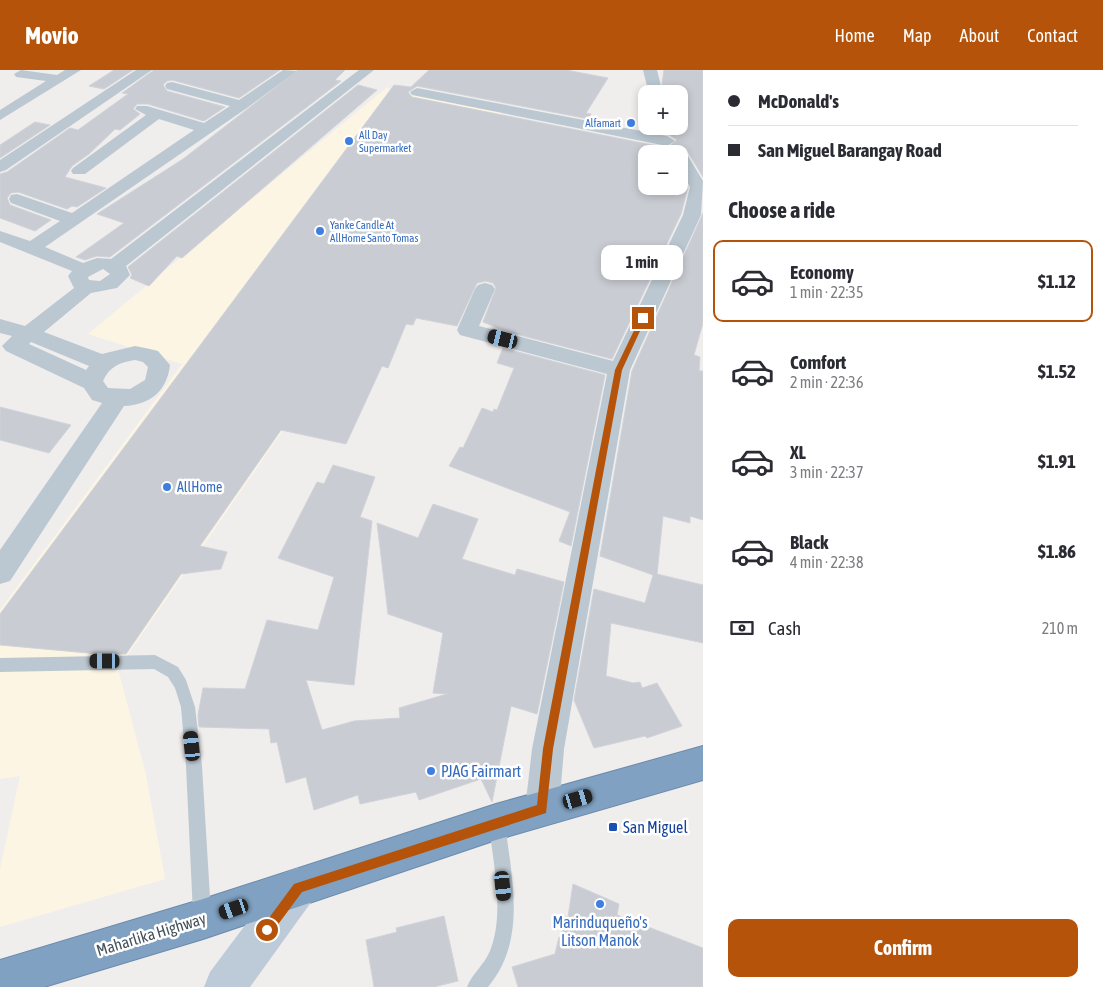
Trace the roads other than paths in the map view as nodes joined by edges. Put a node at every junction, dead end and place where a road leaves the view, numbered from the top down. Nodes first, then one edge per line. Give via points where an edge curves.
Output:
1 (74, 70) edge
2 (145, 70) edge
3 (285, 70) edge
4 (367, 70) edge
5 (650, 70) edge
6 (21, 74) dead end
7 (59, 79) junction
8 (654, 85) edge
9 (172, 86) dead end
10 (417, 92) dead end
11 (242, 105) junction
12 (2, 112) edge
13 (207, 129) junction
14 (672, 144) edge
15 (0, 167) edge
16 (123, 187) junction
17 (17, 199) dead end
18 (74, 220) junction
19 (0, 236) edge
20 (32, 248) junction
21 (85, 278) junction
22 (485, 289) dead end
23 (0, 326) edge
24 (14, 341) edge
25 (103, 363) junction
26 (619, 370) junction
27 (92, 382) junction
28 (117, 399) junction
29 (0, 572) edge
30 (0, 664) edge
31 (703, 763) edge
32 (542, 809) junction
33 (496, 822) junction
34 (298, 888) junction
35 (203, 919) junction
36 (0, 980) edge
37 (225, 987) edge
38 (476, 987) edge

1 - 7 street
2 - 15 street
3 - 11 street via 290,71
4 - 21 street via 115,265 120,270 116,281 102,287
5 - 8 street
6 - 7 street
7 - 12 street
9 - 11 street
10 - 14 street
11 - 13 street
13 - 16 street
13 - 16 street via 150,111 71,169
14 - 26 street via 698,187 692,215
16 - 18 street
17 - 18 street
18 - 20 street
19 - 20 street
20 - 21 street
21 - 24 street
22 - 26 street via 467,330
23 - 24 street
24 - 25 street
24 - 27 street
25 - 27 street
25 - 28 street via 118,355 135,352 150,356 159,365 160,377 151,388 135,397
26 - 32 street via 548,749
27 - 28 street via 100,394
28 - 29 street
30 - 35 lane via 155,662 173,672 188,707
31 - 32 highway, Maharlika Highway
32 - 33 highway, Maharlika Highway
33 - 34 highway, Maharlika Highway
33 - 38 lane via 505,902 505,935 495,964
34 - 35 highway, Maharlika Highway
34 - 37 main road
35 - 36 highway, Maharlika Highway

